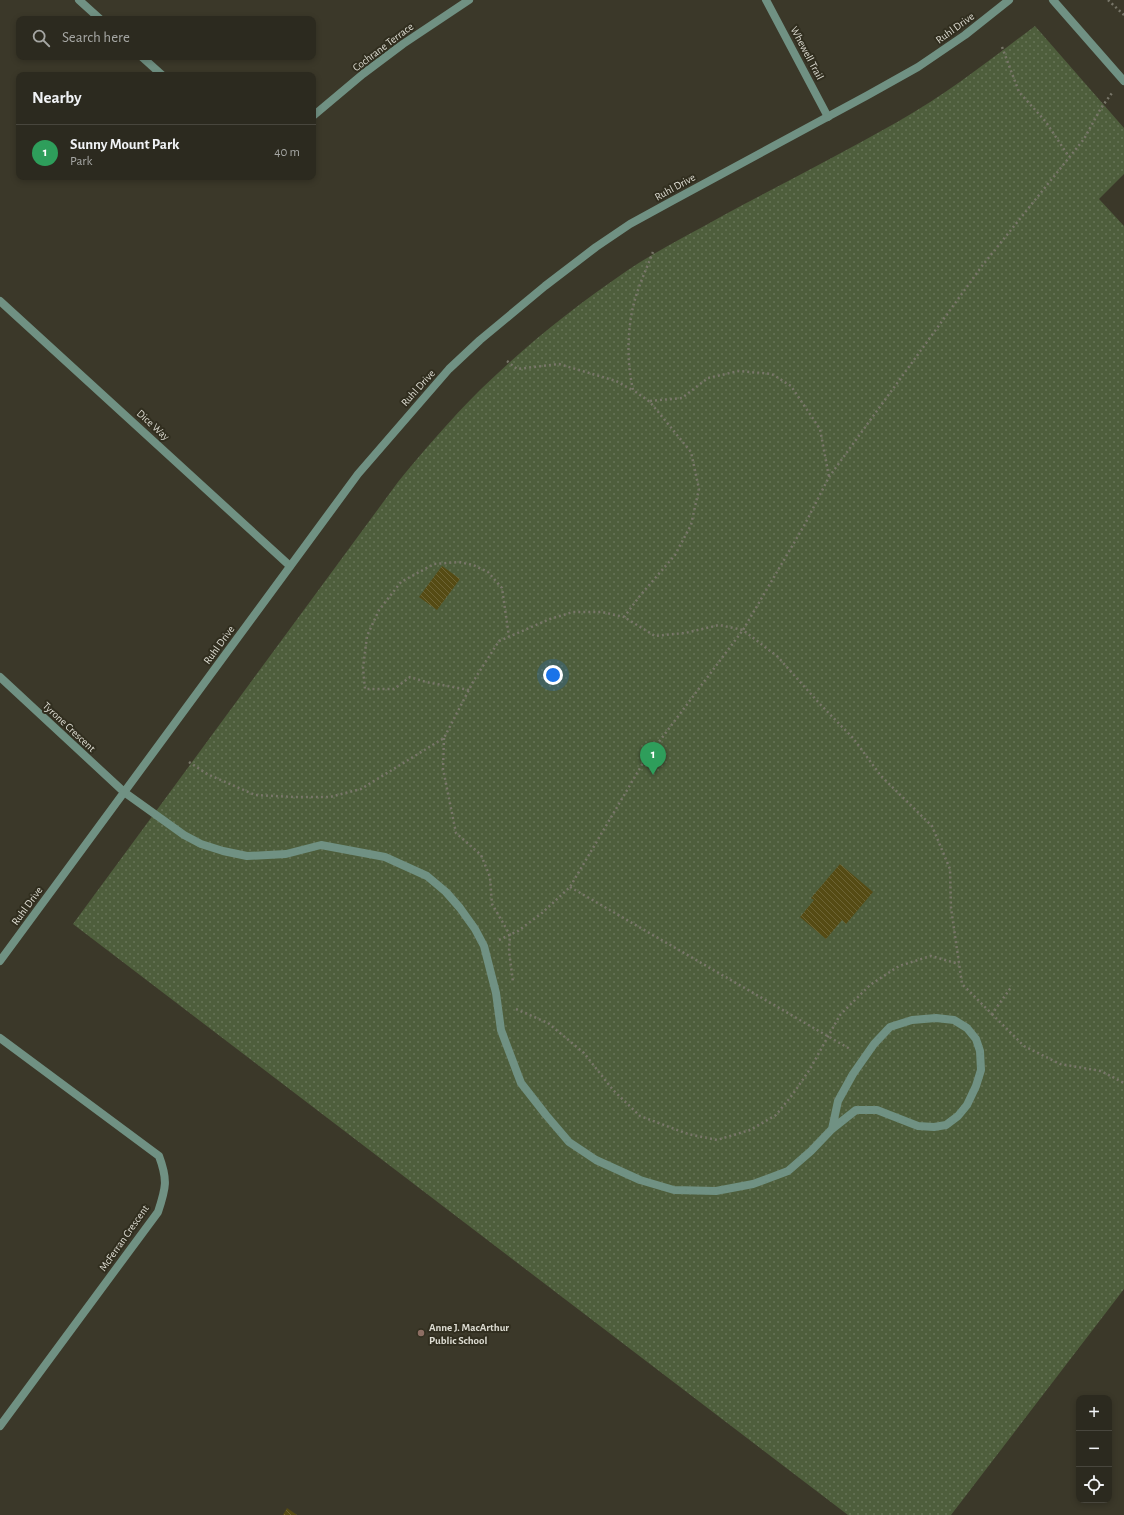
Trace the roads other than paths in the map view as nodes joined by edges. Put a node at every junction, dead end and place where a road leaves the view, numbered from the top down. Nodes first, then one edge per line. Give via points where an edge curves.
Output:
1 (79, 0) edge
2 (469, 0) edge
3 (766, 0) edge
4 (1009, 0) edge
5 (1053, 0) edge
6 (97, 16) edge
7 (145, 60) edge
8 (159, 72) edge
9 (1123, 80) edge
10 (316, 113) edge
11 (828, 117) junction
12 (0, 301) edge
13 (290, 566) junction
14 (0, 677) edge
15 (124, 792) junction
16 (0, 961) edge
17 (0, 1038) edge
18 (832, 1129) junction
19 (0, 1426) edge

1 - 6 street
2 - 10 street, Cochrane Terrace via 403,44
3 - 11 street, Whewell Trail
4 - 11 street, Ruhl Drive via 966,35 918,67
5 - 9 street
7 - 8 street
11 - 13 street, Ruhl Drive via 630,224 596,247 475,345 430,391 358,474
12 - 13 street, Dice Way
13 - 15 street, Ruhl Drive
14 - 15 street, Tyrone Crescent
15 - 16 street, Ruhl Drive
15 - 18 street, Tyrone Crescent via 184,835 223,851 247,856 286,854 321,845 385,858 427,876 446,892 475,929 484,946 496,993 501,1030 522,1083 570,1142 596,1160 640,1180 674,1190 716,1191 754,1184 788,1171
17 - 19 street, McFerran Crescent via 159,1156 165,1173 164,1194 158,1212
18 - 18 street, Tyrone Crescent via 838,1101 853,1074 874,1044 890,1027 912,1020 954,1020 967,1028 976,1039 980,1051 981,1070 976,1086 967,1105 946,1125 918,1126 877,1110 856,1110

